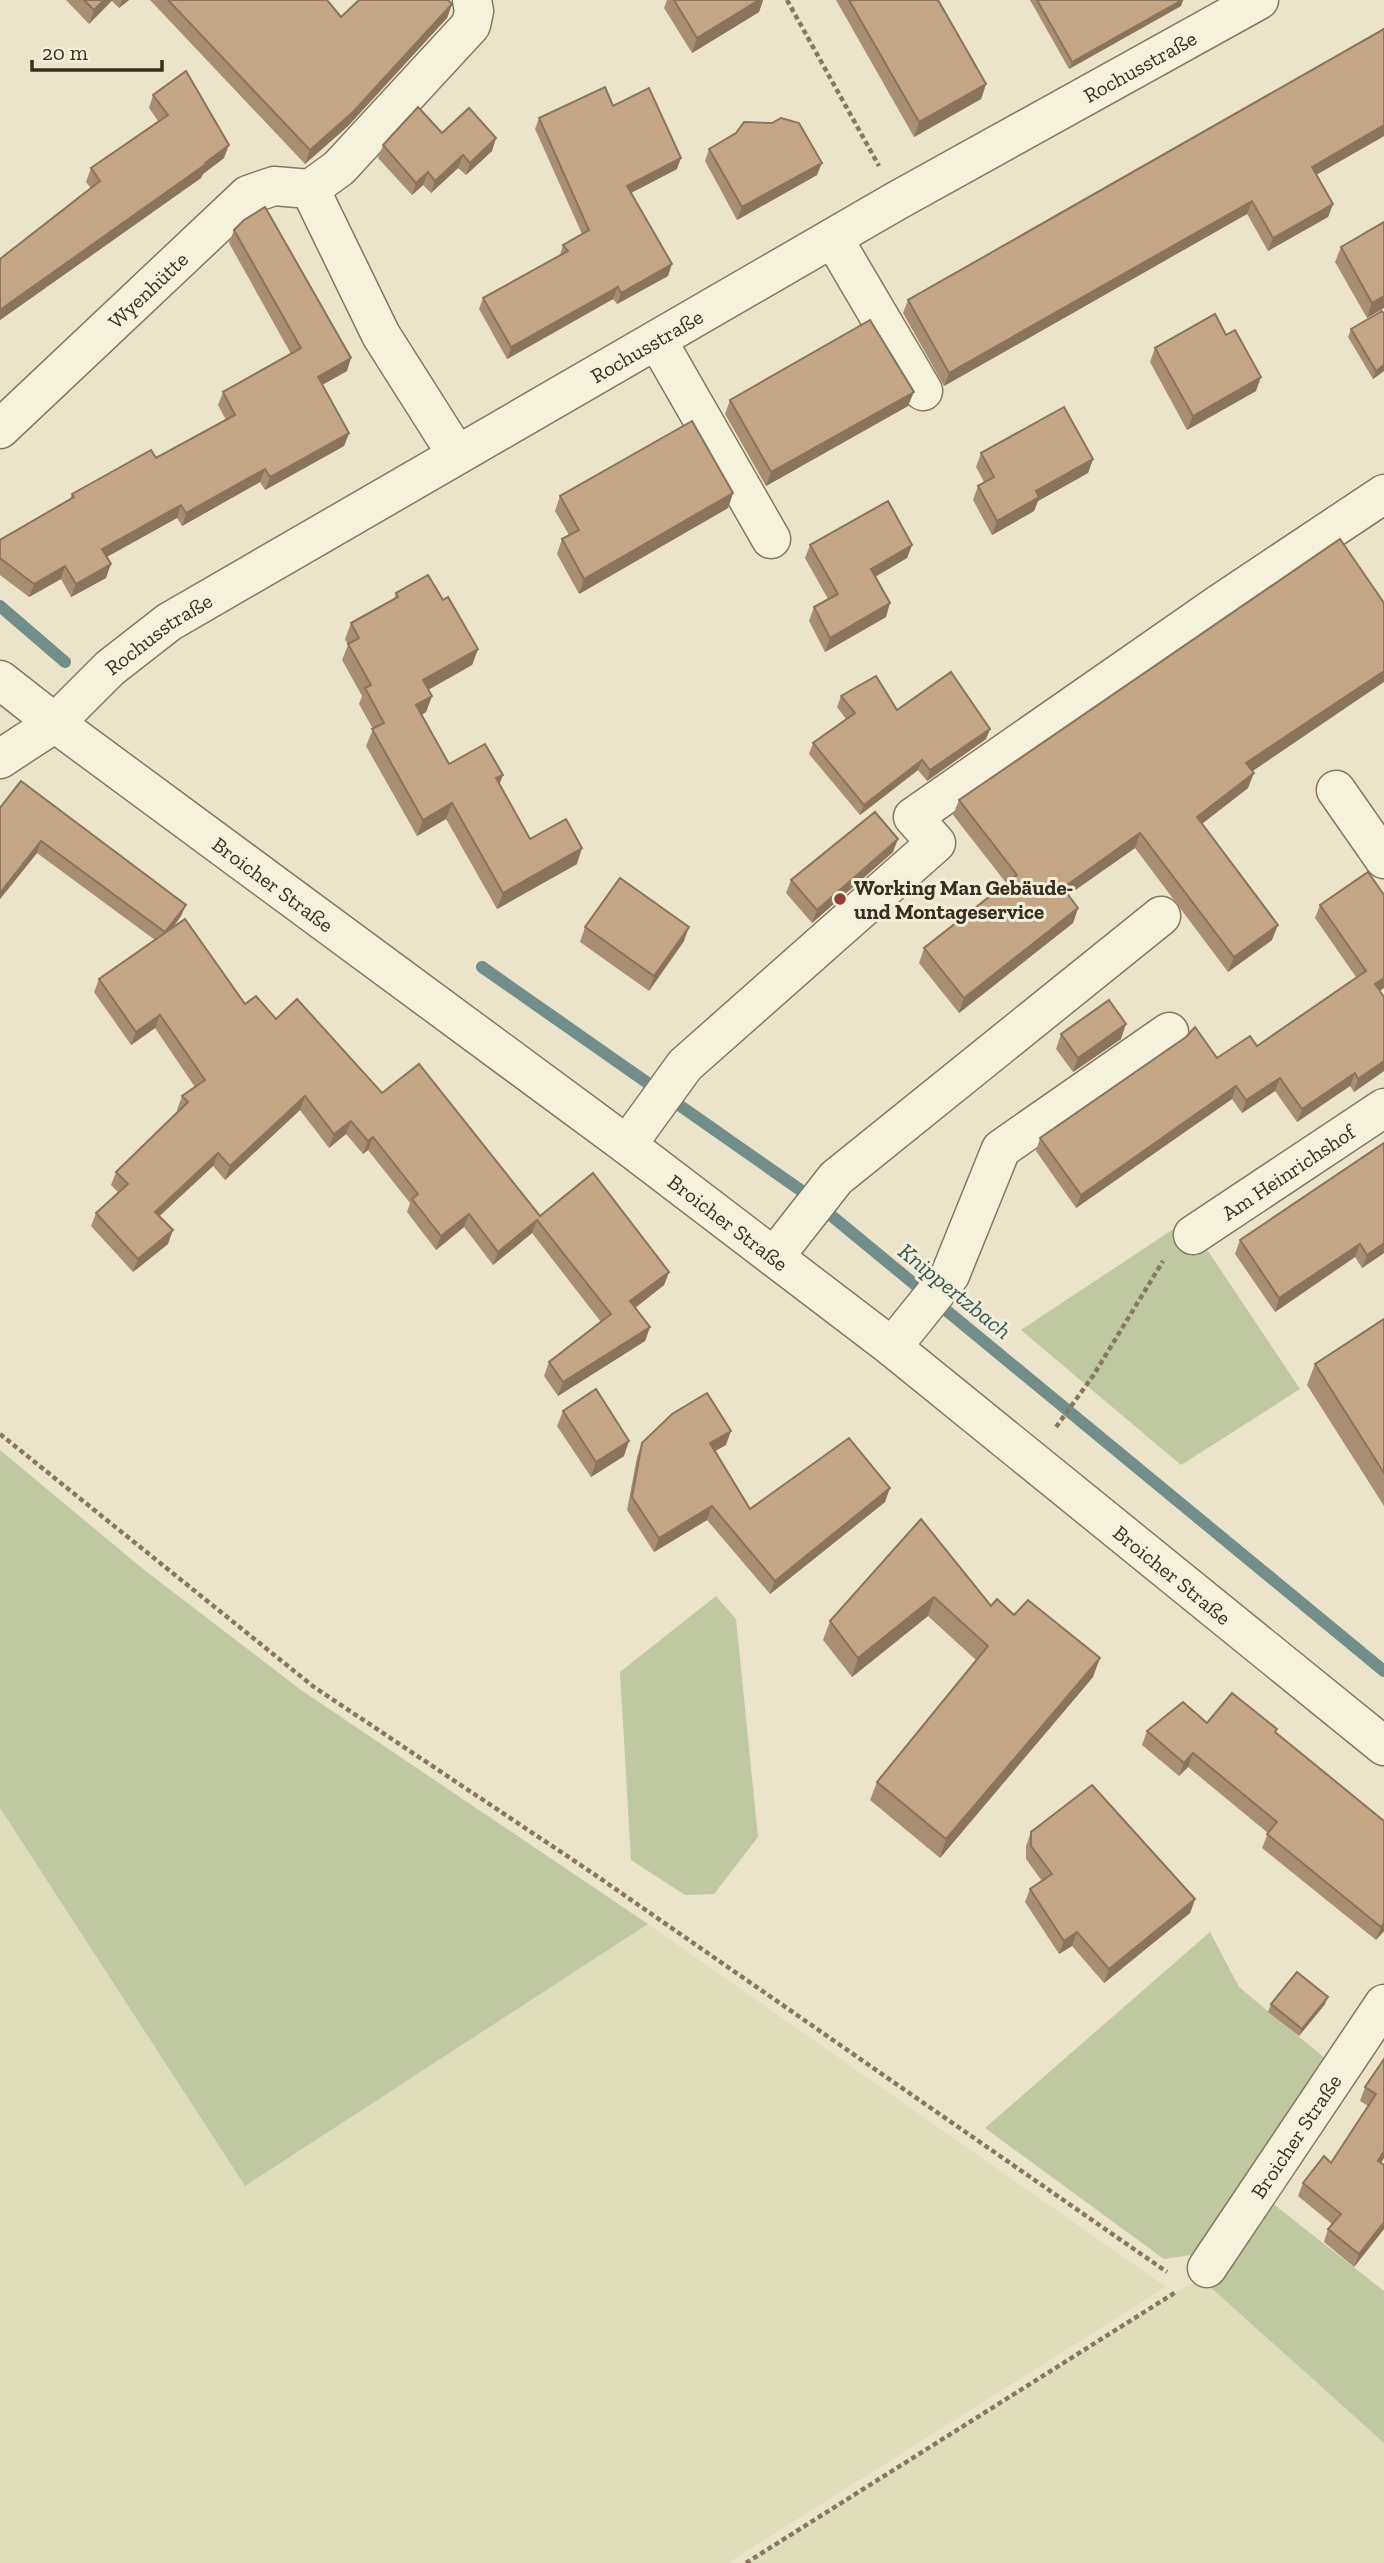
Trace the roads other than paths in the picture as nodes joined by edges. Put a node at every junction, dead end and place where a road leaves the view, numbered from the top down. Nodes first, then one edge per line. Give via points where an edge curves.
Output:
1 (472, 0) edge
2 (1259, 0) edge
3 (310, 189) junction
4 (833, 238) junction
5 (657, 340) junction
6 (923, 391) dead end
7 (0, 429) edge
8 (457, 455) junction
9 (1384, 494) edge
10 (771, 540) dead end
11 (0, 680) edge
12 (55, 723) junction
13 (0, 760) edge
14 (1336, 790) dead end
15 (1384, 859) edge
16 (1161, 916) dead end
17 (1169, 1032) dead end
18 (1384, 1108) edge
19 (637, 1131) junction
20 (1193, 1235) road end
21 (774, 1257) junction
22 (902, 1334) junction
23 (1384, 1746) edge
24 (1384, 2004) edge
25 (1196, 2277) road end

1 - 3 street via 471,25 339,167
2 - 4 street, Rochusstraße
3 - 7 street, Wyenhütte via 274,186 248,195
3 - 8 street via 382,335
4 - 5 street, Rochusstraße
4 - 6 street
5 - 8 street, Rochusstraße
5 - 10 street
8 - 12 street, Rochusstraße via 169,622 110,668
9 - 19 street via 913,817 936,843 681,1070
11 - 12 street, Broicher Straße
12 - 13 street
12 - 19 street, Broicher Straße
14 - 15 street
16 - 21 street via 836,1178
17 - 22 street via 1000,1149 950,1275
18 - 20 street, Am Heinrichshof
19 - 21 street, Broicher Straße
21 - 22 street, Broicher Straße
22 - 23 street, Broicher Straße
24 - 25 street, Broicher Straße

